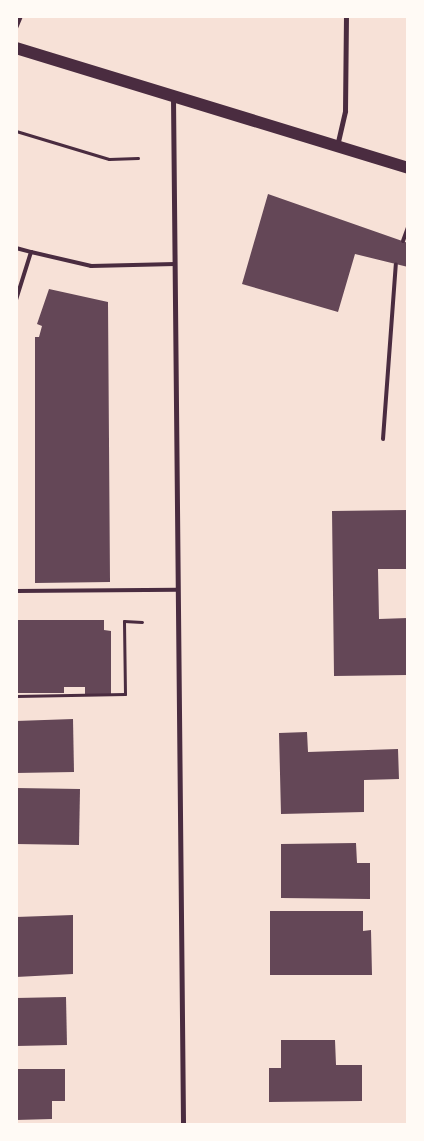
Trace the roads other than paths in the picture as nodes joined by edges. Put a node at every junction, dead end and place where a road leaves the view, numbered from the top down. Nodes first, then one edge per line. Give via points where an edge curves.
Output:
1 (21, 16) edge
2 (271, 16) edge
3 (292, 16) edge
4 (346, 16) edge
5 (16, 28) edge
6 (16, 48) edge
7 (173, 95) junction
8 (337, 146) junction
9 (408, 168) edge
10 (408, 227) edge
11 (403, 241) dead end
12 (16, 248) edge
13 (31, 252) junction
14 (175, 264) junction
15 (396, 264) dead end
16 (16, 300) edge
17 (383, 439) dead end
18 (178, 590) junction
19 (16, 591) edge
20 (183, 1125) edge

1 - 5 lane
2 - 3 lane
4 - 8 street via 345,111
6 - 7 main road
7 - 8 main road
7 - 14 street
8 - 9 main road
10 - 11 lane
12 - 13 lane
13 - 14 lane via 91,266
13 - 16 lane
14 - 18 street
15 - 17 lane
18 - 19 lane
18 - 20 street

